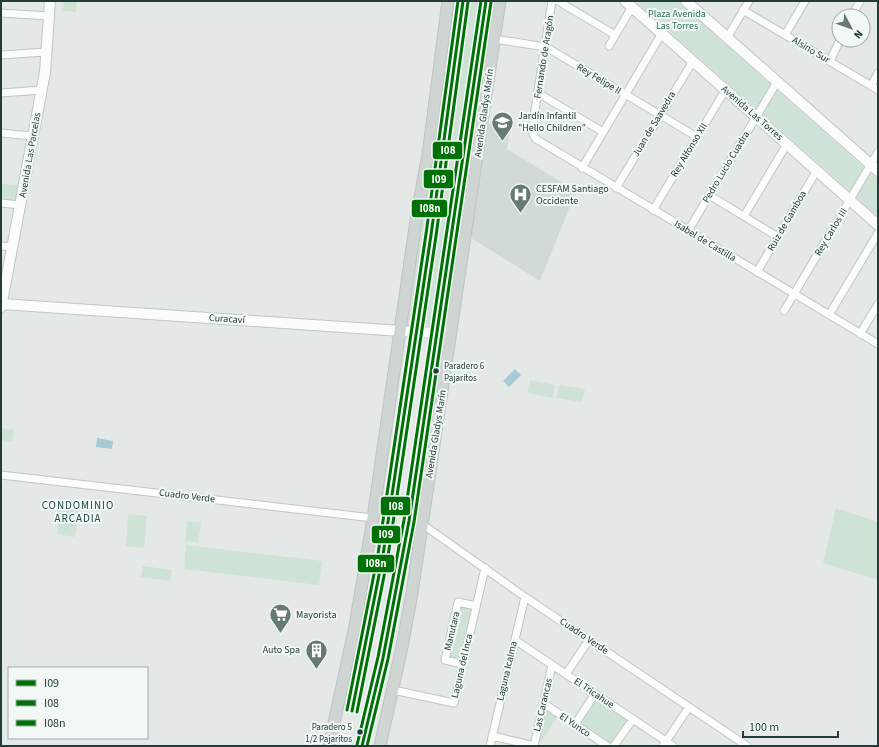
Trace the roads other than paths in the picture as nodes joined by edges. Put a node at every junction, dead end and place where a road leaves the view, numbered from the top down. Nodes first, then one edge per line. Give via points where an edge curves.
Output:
1 (50, 1) edge
2 (448, 1) edge
3 (500, 1) edge
4 (552, 1) edge
5 (558, 1) edge
6 (749, 1) edge
7 (805, 1) edge
8 (691, 3) edge
9 (629, 4) edge
10 (743, 10) junction
11 (1, 13) edge
12 (49, 16) junction
13 (662, 33) junction
14 (615, 35) junction
15 (785, 35) junction
16 (727, 38) junction
17 (494, 40) junction
18 (609, 46) dead end
19 (546, 47) junction
20 (836, 48) edge
21 (46, 52) junction
22 (1, 55) edge
23 (693, 61) junction
24 (830, 61) junction
25 (878, 73) edge
26 (778, 82) junction
27 (871, 86) junction
28 (726, 89) junction
29 (42, 90) junction
30 (878, 90) edge
31 (1, 93) edge
32 (538, 93) junction
33 (625, 95) junction
34 (660, 115) junction
35 (756, 116) junction
36 (603, 132) junction
37 (1, 133) edge
38 (33, 136) junction
39 (534, 137) joint
40 (697, 137) junction
41 (787, 144) junction
42 (878, 152) edge
43 (582, 168) junction
44 (874, 168) edge
45 (817, 170) junction
46 (616, 188) junction
47 (709, 195) junction
48 (850, 199) junction
49 (1, 203) edge
50 (20, 205) junction
51 (653, 210) junction
52 (744, 216) junction
53 (878, 225) edge
54 (688, 231) junction
55 (877, 234) edge
56 (778, 236) junction
57 (1, 246) edge
58 (12, 247) junction
59 (757, 272) junction
60 (794, 294) junction
61 (878, 304) edge
62 (1, 306) edge
63 (784, 311) dead end
64 (829, 315) junction
65 (400, 330) junction
66 (452, 332) junction
67 (860, 334) junction
68 (878, 344) edge
69 (1, 475) edge
70 (373, 518) junction
71 (422, 524) junction
72 (485, 568) junction
73 (525, 597) junction
74 (476, 606) junction
75 (515, 640) junction
76 (589, 640) junction
77 (462, 664) junction
78 (552, 665) junction
79 (566, 674) junction
80 (393, 690) junction
81 (595, 694) junction
82 (544, 703) junction
83 (689, 707) junction
84 (632, 719) junction
85 (575, 724) junction
86 (492, 736) junction
87 (667, 745) edge
88 (329, 746) edge
89 (380, 746) edge
90 (490, 746) edge
91 (534, 746) edge
92 (607, 746) edge
93 (614, 746) edge
94 (747, 746) edge

1 - 12 street, Avenida Las Parcelas
2 - 65 main road via 428,154
3 - 17 main road, Avenida Gladys Marín
4 - 19 street, Fernando de Aragón
5 - 14 street
6 - 10 street
7 - 15 street
8 - 16 street
9 - 13 street, Avenida Las Torres
9 - 14 street
10 - 15 street, Alsino Sur
10 - 16 street
11 - 12 street
12 - 21 street, Avenida Las Parcelas
13 - 23 street, Avenida Las Torres
13 - 33 street
14 - 18 street
15 - 24 street, Alsino Sur
16 - 26 street
17 - 19 street, Rey Felipe II
17 - 66 main road, Avenida Gladys Marín
19 - 32 street, Fernando de Aragón
19 - 33 street, Rey Felipe II
20 - 24 street
21 - 22 street
21 - 29 street, Avenida Las Parcelas
23 - 28 street, Avenida Las Torres
23 - 34 street, Juan de Saavedra
24 - 27 street, Alsino Sur
25 - 27 street
26 - 35 street, Pedro Lucio Cuadra
26 - 44 street
27 - 30 street, Alsino Sur
28 - 35 street, Avenida Las Torres
28 - 40 street, Rey Alfonso XII
29 - 31 street
29 - 38 street, Avenida Las Parcelas
32 - 36 street
32 - 39 street, Fernando de Aragón via 532,129
33 - 34 street, Rey Felipe II
33 - 36 street
34 - 40 street, Rey Felipe II
34 - 46 street, Juan de Saavedra
35 - 41 street, Avenida Las Torres
35 - 47 street, Pedro Lucio Cuadra
36 - 43 street
37 - 38 street
38 - 50 street, Avenida Las Parcelas
39 - 43 street, Isabel de Castilla
40 - 51 street, Rey Alfonso XII
41 - 45 street, Avenida Las Torres
41 - 52 street
42 - 44 street, Rey Carlos III
43 - 46 street, Isabel de Castilla
44 - 48 street, Rey Carlos III
45 - 48 street, Avenida Las Torres
45 - 56 street, Ruiz de Gamboa
46 - 51 street, Isabel de Castilla
47 - 52 street
47 - 54 street, Pedro Lucio Cuadra
48 - 53 street, Avenida Las Torres
48 - 60 street, Rey Carlos III
49 - 50 street
50 - 58 street, Avenida Las Parcelas
51 - 54 street, Isabel de Castilla
52 - 56 street
54 - 59 street, Isabel de Castilla
55 - 64 street
56 - 59 street, Ruiz de Gamboa
57 - 58 street
58 - 62 street, Avenida Las Parcelas
59 - 60 street, Isabel de Castilla
60 - 63 street, Rey Carlos III
60 - 64 street, Isabel de Castilla
61 - 67 street
62 - 65 street, Curacaví
64 - 67 street, Isabel de Castilla
65 - 66 street, Curacaví
65 - 70 main road
66 - 71 main road, Avenida Gladys Marín
67 - 68 street, Isabel de Castilla
69 - 70 street, Cuadro Verde
70 - 88 main road via 355,626
71 - 72 street, Cuadro Verde
71 - 80 main road, Avenida Gladys Marín via 408,619
72 - 73 street, Cuadro Verde
72 - 74 street, Laguna del Inca
73 - 75 street, Laguna Icalma
73 - 76 street, Cuadro Verde
74 - 77 street, Laguna del Inca
74 - 77 street, Manutara via 458,602 445,660
75 - 78 street, El Tricahue
75 - 86 street, Laguna Icalma
76 - 79 street
76 - 83 street, Cuadro Verde
77 - 80 street, Laguna del Inca via 454,703
78 - 79 street, El Tricahue
78 - 82 street, Las Carancas
79 - 81 street, El Tricahue
80 - 89 main road, Avenida Gladys Marín
81 - 84 street, El Tricahue
81 - 85 street
82 - 85 street, El Yunco
82 - 91 street, Las Carancas
83 - 87 street
83 - 94 street, Cuadro Verde
84 - 87 street, El Tricahue
84 - 93 street
85 - 92 street, El Yunco
86 - 90 street, Laguna Icalma
86 - 91 street

